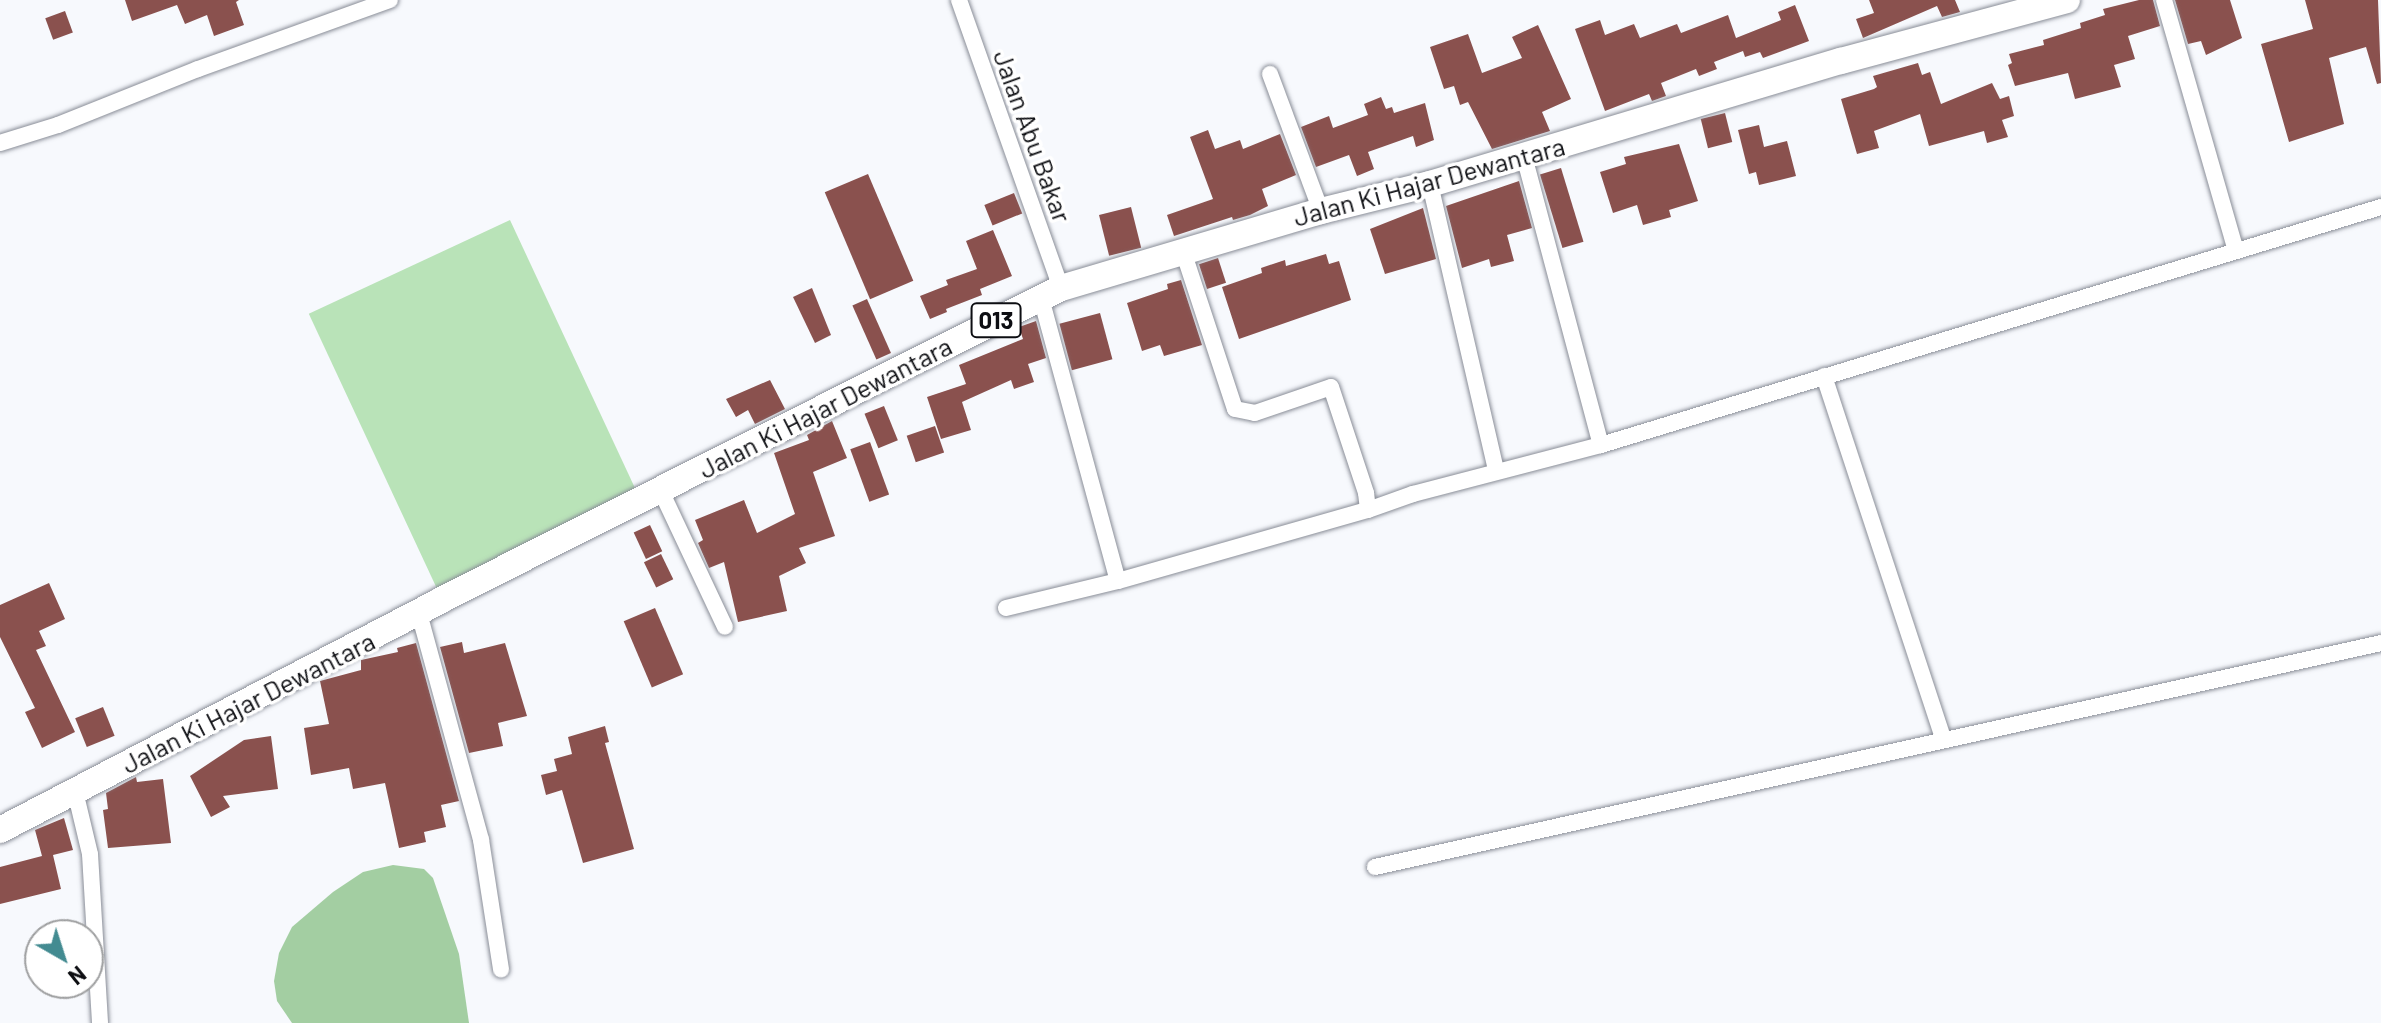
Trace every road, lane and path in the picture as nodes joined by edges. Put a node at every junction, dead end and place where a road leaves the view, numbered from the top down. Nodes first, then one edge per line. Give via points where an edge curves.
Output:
1 (390, 0) edge
2 (959, 0) edge
3 (2067, 0) edge
4 (2164, 0) edge
5 (1270, 74) dead end
6 (0, 143) edge
7 (1524, 156) junction
8 (1430, 184) junction
9 (2381, 207) edge
10 (1321, 211) junction
11 (1183, 251) junction
12 (2236, 251) junction
13 (1051, 293) junction
14 (1824, 376) junction
15 (1601, 445) junction
16 (1496, 470) junction
17 (661, 491) junction
18 (1368, 510) junction
19 (1118, 581) junction
20 (1006, 608) dead end
21 (419, 613) junction
22 (725, 627) dead end
23 (2381, 643) edge
24 (1943, 738) junction
25 (75, 791) junction
26 (0, 830) edge
27 (1375, 867) dead end
28 (501, 969) dead end
29 (100, 1023) edge

1 - 6 street
2 - 13 street, Jalan Abu Bakar
3 - 7 main road, Jalan Ki Hajar Dewantara / 013
4 - 12 street
5 - 10 street
7 - 8 main road, Jalan Ki Hajar Dewantara / 013
7 - 15 street
8 - 10 main road, Jalan Ki Hajar Dewantara / 013
8 - 16 street
9 - 12 street
10 - 11 main road, Jalan Ki Hajar Dewantara / 013
11 - 13 main road, Jalan Ki Hajar Dewantara / 013
11 - 18 street via 1235,409 1255,413 1331,387
12 - 14 street
13 - 17 main road, Jalan Ki Hajar Dewantara / 013
13 - 19 street, Jalan Abu Bakar
14 - 15 street
14 - 24 street
15 - 16 street
16 - 18 street
17 - 21 main road, Jalan Ki Hajar Dewantara / 013
17 - 22 street
18 - 19 street
19 - 20 street
21 - 25 main road, Jalan Ki Hajar Dewantara / 013
21 - 28 street via 481,840
23 - 24 street
24 - 27 street
25 - 26 main road, Jalan Ki Hajar Dewantara / 013
25 - 29 street via 90,854

